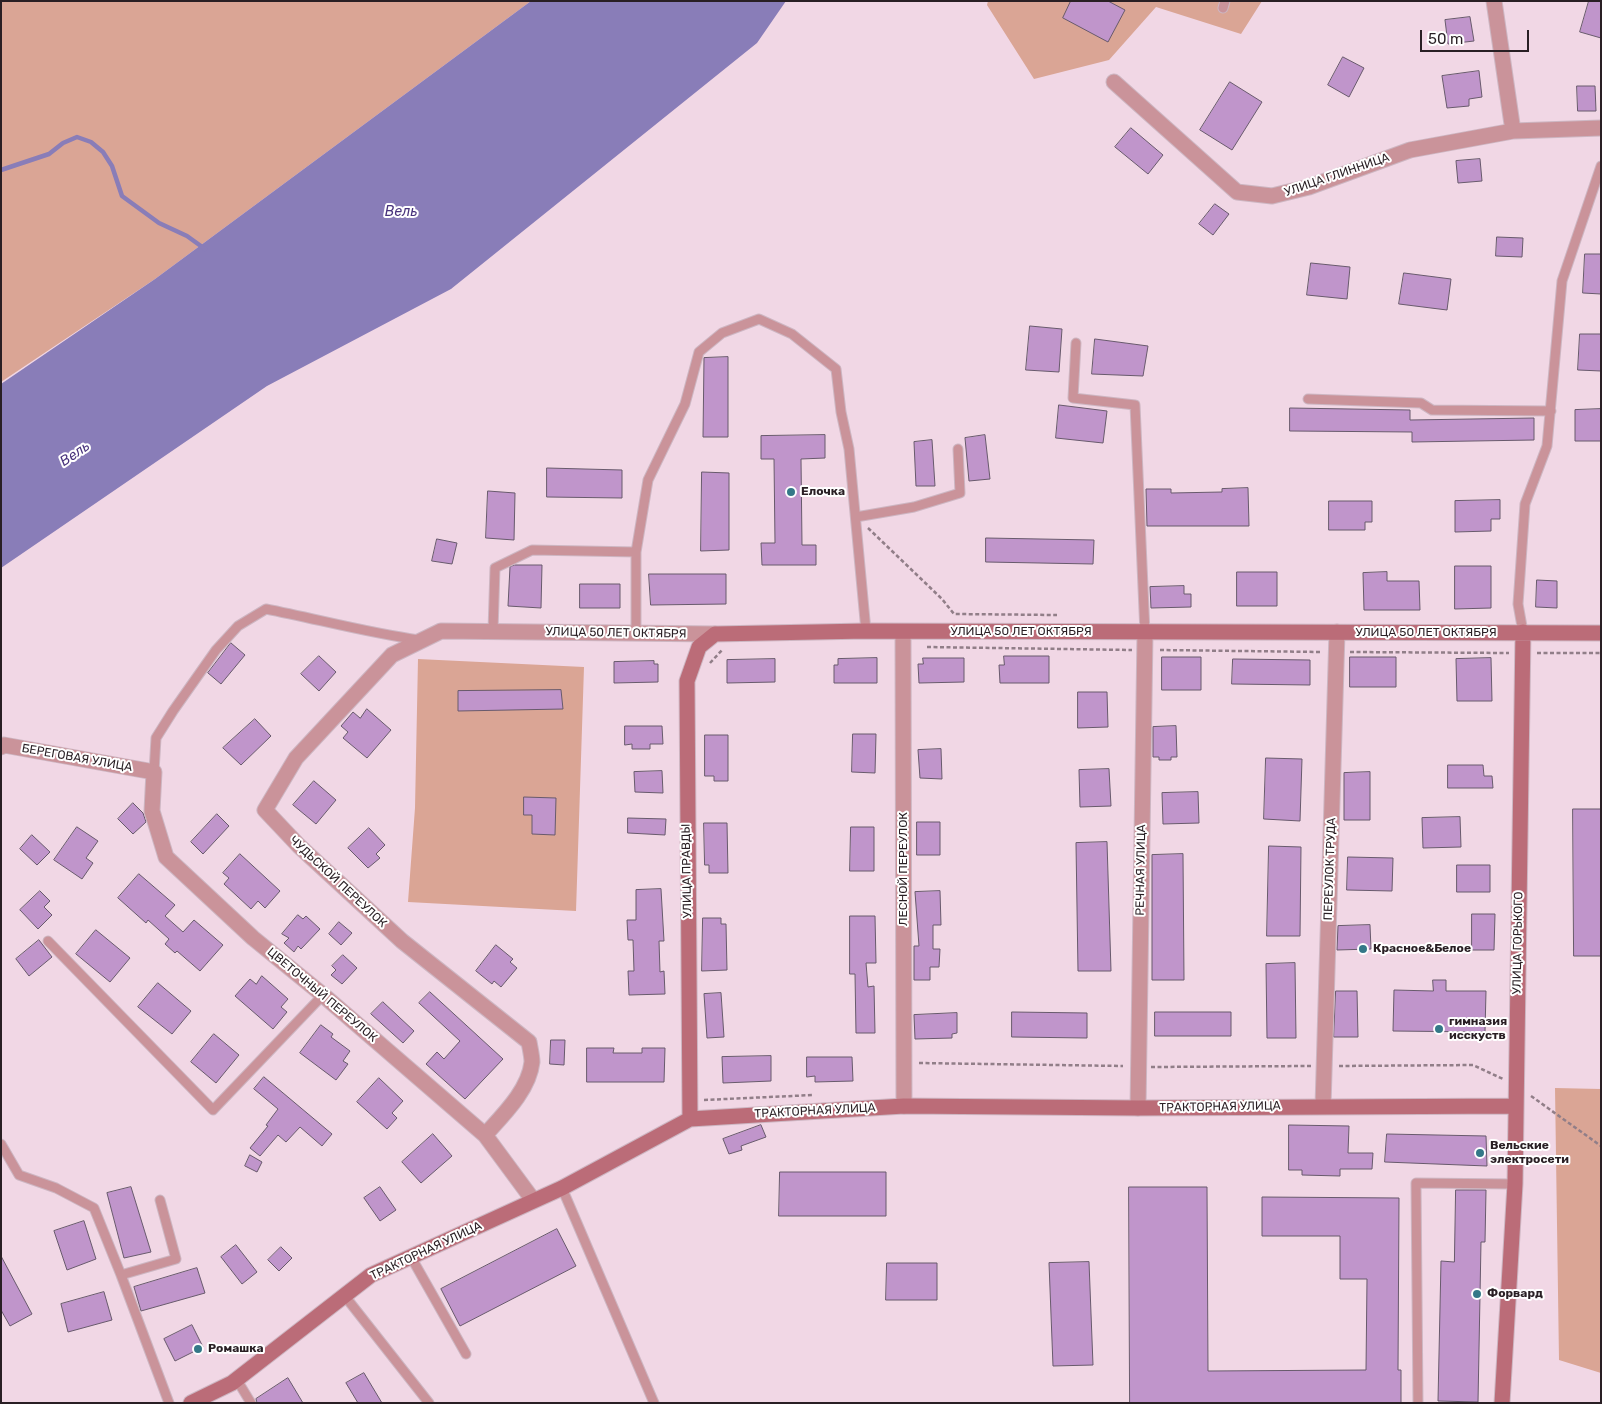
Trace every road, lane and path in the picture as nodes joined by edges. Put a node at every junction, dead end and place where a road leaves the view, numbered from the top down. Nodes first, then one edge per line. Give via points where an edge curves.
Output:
1 (1494, 1) edge
2 (1114, 82) dead end
3 (1601, 128) edge
4 (1513, 130) junction
5 (1601, 166) edge
6 (1076, 343) dead end
7 (1308, 399) dead end
8 (1552, 411) junction
9 (958, 449) dead end
10 (856, 517) junction
11 (636, 552) junction
12 (1059, 615) dead end
13 (441, 631) joint
14 (493, 631) junction
15 (866, 632) junction
16 (1336, 632) junction
17 (1522, 632) junction
18 (1144, 633) junction
19 (1601, 633) edge
20 (636, 634) junction
21 (715, 634) junction
22 (419, 640) junction
23 (903, 640) junction
24 (724, 647) dead end
25 (1144, 650) junction
26 (1336, 652) junction
27 (1522, 653) junction
28 (1601, 653) edge
29 (707, 667) dead end
30 (1, 747) edge
31 (154, 772) junction
32 (48, 941) dead end
33 (324, 995) junction
34 (904, 1063) junction
35 (1324, 1066) junction
36 (1139, 1067) junction
37 (1517, 1085) junction
38 (817, 1095) dead end
39 (698, 1100) dead end
40 (904, 1106) junction
41 (1323, 1106) junction
42 (1516, 1106) junction
43 (1138, 1108) junction
44 (690, 1119) junction
45 (486, 1135) junction
46 (1, 1144) edge
47 (1601, 1146) edge
48 (1515, 1184) junction
49 (562, 1188) junction
50 (160, 1200) dead end
51 (533, 1200) junction
52 (411, 1257) junction
53 (122, 1275) junction
54 (344, 1295) junction
55 (466, 1354) dead end
56 (237, 1380) junction
57 (169, 1403) edge
58 (191, 1403) edge
59 (251, 1403) edge
60 (429, 1403) edge
61 (654, 1403) edge
62 (1418, 1403) edge
63 (1502, 1403) edge

1 - 4 street
2 - 4 street, УЛИЦА ГЛИННИЦА via 1237,192 1272,196 1309,187 1410,150
3 - 4 street, УЛИЦА ГЛИННИЦА
5 - 8 lane via 1562,281
6 - 18 lane via 1073,398 1135,405
7 - 8 lane via 1421,403 1432,410
8 - 17 lane via 1547,446 1525,504 1518,604
9 - 10 lane via 960,493 914,507
10 - 11 lane via 836,369 792,334 759,319 722,333 699,352 685,404 648,480
10 - 12 path via 942,598 954,614
10 - 15 lane
11 - 14 lane via 532,550 495,568
11 - 20 lane
13 - 14 street, УЛИЦА 50 ЛЕТ ОКТЯБРЯ
13 - 22 street, ЧУДЬСКОЙ ПЕРЕУЛОК
14 - 20 street, УЛИЦА 50 ЛЕТ ОКТЯБРЯ
15 - 21 street, УЛИЦА 50 ЛЕТ ОКТЯБРЯ
15 - 23 street, УЛИЦА 50 ЛЕТ ОКТЯБРЯ
16 - 17 street, УЛИЦА 50 ЛЕТ ОКТЯБРЯ
16 - 18 street, УЛИЦА 50 ЛЕТ ОКТЯБРЯ
16 - 26 street, ПЕРЕУЛОК ТРУДА
17 - 19 street, УЛИЦА 50 ЛЕТ ОКТЯБРЯ
17 - 27 street, УЛИЦА ГОРЬКОГО
18 - 23 street, УЛИЦА 50 ЛЕТ ОКТЯБРЯ
18 - 25 street, РЕЧНАЯ УЛИЦА
20 - 21 street, УЛИЦА 50 ЛЕТ ОКТЯБРЯ
21 - 44 street, УЛИЦА ПРАВДЫ via 699,647 687,680
22 - 31 lane via 266,609 238,626 216,650 173,711 156,738
22 - 45 street, ЧУДЬСКОЙ ПЕРЕУЛОК via 392,655 296,758 265,810 299,846 402,941 529,1042 532,1062 524,1084
23 - 25 path
23 - 34 street, ЛЕСНОЙ ПЕРЕУЛОК
24 - 29 path
25 - 26 path
25 - 36 street, РЕЧНАЯ УЛИЦА
26 - 27 path
26 - 35 street, ПЕРЕУЛОК ТРУДА
27 - 28 path
27 - 37 street, УЛИЦА ГОРЬКОГО
30 - 31 street, БЕРЕГОВАЯ УЛИЦА
31 - 33 street, ЦВЕТОЧНЫЙ ПЕРЕУЛОК via 152,812 166,857 253,938
32 - 33 lane via 213,1110
33 - 45 street, ЦВЕТОЧНЫЙ ПЕРЕУЛОК
34 - 36 path
34 - 40 street, ЛЕСНОЙ ПЕРЕУЛОК
35 - 36 path
35 - 37 path via 1473,1065
35 - 41 street, ПЕРЕУЛОК ТРУДА
36 - 43 street, РЕЧНАЯ УЛИЦА
37 - 42 street, УЛИЦА ГОРЬКОГО
37 - 47 path
38 - 39 path
40 - 43 street, ТРАКТОРНАЯ УЛИЦА
40 - 44 street, ТРАКТОРНАЯ УЛИЦА
41 - 42 street, ТРАКТОРНАЯ УЛИЦА
41 - 43 street, ТРАКТОРНАЯ УЛИЦА
42 - 48 street, УЛИЦА ГОРЬКОГО
44 - 49 street, ТРАКТОРНАЯ УЛИЦА
45 - 51 street, ЦВЕТОЧНЫЙ ПЕРЕУЛОК
46 - 53 lane via 19,1175 56,1188 94,1208
48 - 62 lane via 1416,1184
48 - 63 street, УЛИЦА ГОРЬКОГО
49 - 51 street, ТРАКТОРНАЯ УЛИЦА
49 - 61 lane
50 - 53 lane via 176,1259
51 - 52 street, ТРАКТОРНАЯ УЛИЦА
52 - 54 street, ТРАКТОРНАЯ УЛИЦА via 372,1275
52 - 55 lane
53 - 57 lane
54 - 56 street, ТРАКТОРНАЯ УЛИЦА
54 - 60 lane
56 - 58 street, ТРАКТОРНАЯ УЛИЦА
56 - 59 lane

